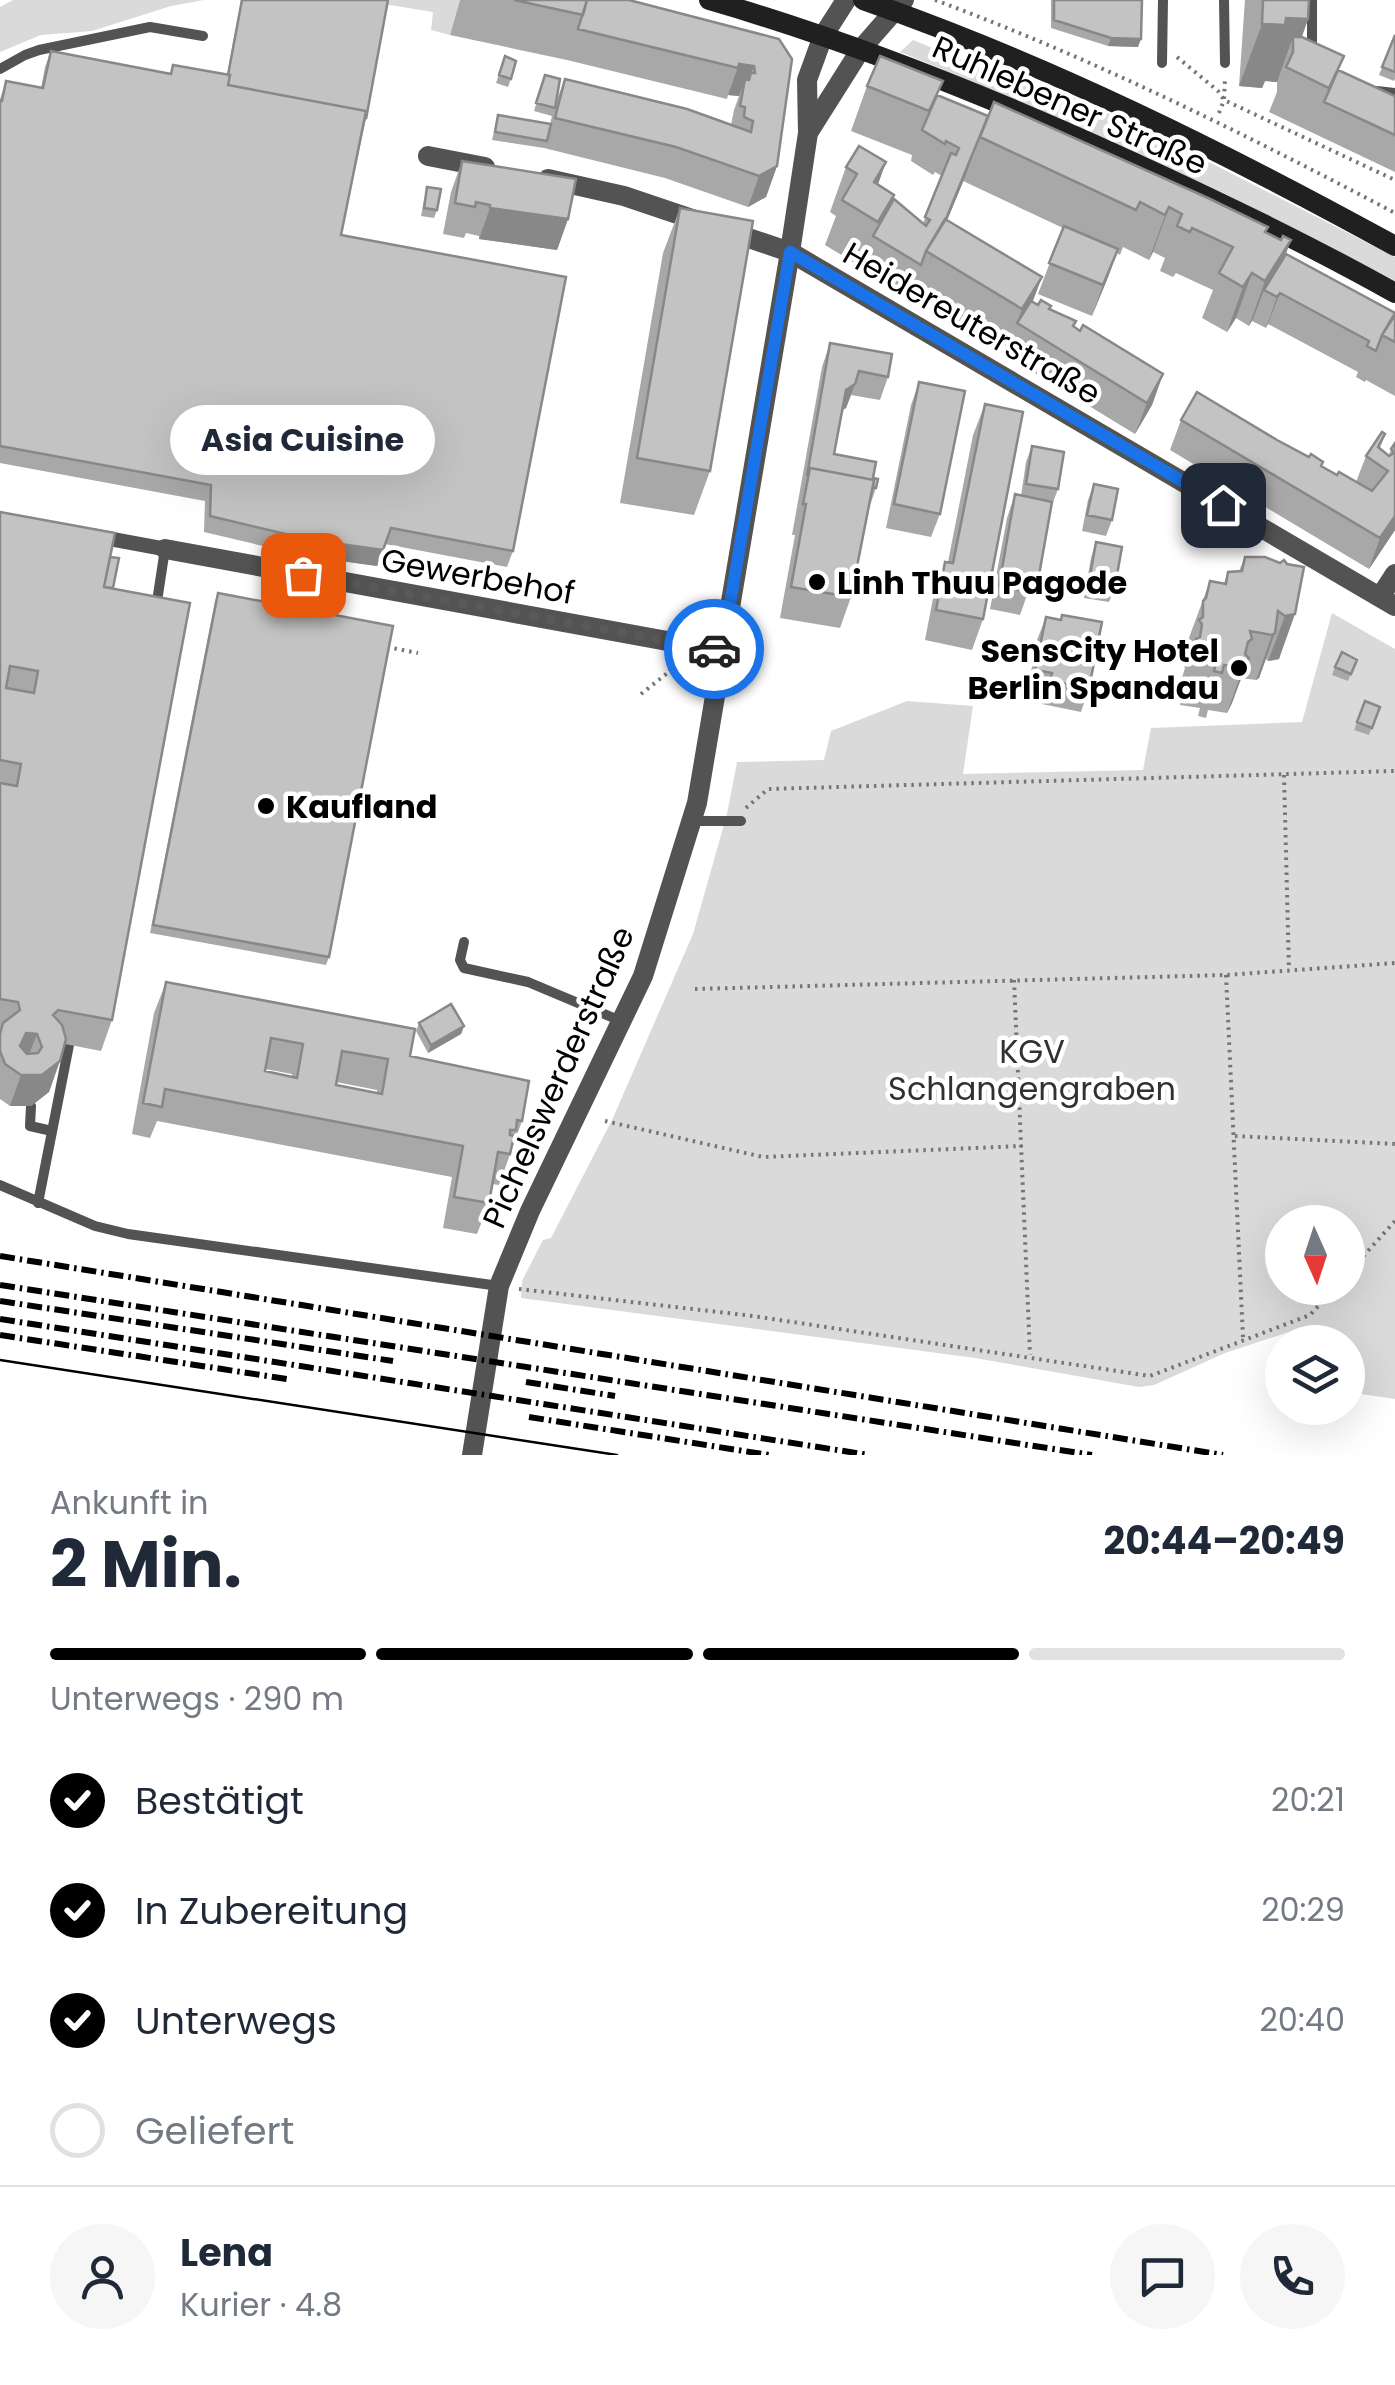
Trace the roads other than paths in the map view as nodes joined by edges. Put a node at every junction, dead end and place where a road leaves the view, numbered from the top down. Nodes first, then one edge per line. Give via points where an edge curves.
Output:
1 (709, 0) edge
2 (846, 0) edge
3 (862, 0) edge
4 (1164, 0) edge
5 (1224, 0) edge
6 (1312, 0) edge
7 (899, 6) edge
8 (202, 36) dead end
9 (822, 36) junction
10 (861, 50) junction
11 (1162, 58) road end
12 (1225, 64) road end
13 (0, 70) edge
14 (1328, 70) edge
15 (1370, 88) edge
16 (1395, 93) edge
17 (808, 133) junction
18 (428, 156) dead end
19 (1395, 246) edge
20 (790, 252) junction
21 (1395, 293) edge
22 (78, 533) edge
23 (165, 550) junction
24 (1395, 574) edge
25 (1388, 601) edge
26 (153, 629) edge
27 (722, 651) junction
28 (742, 816) road end
29 (692, 821) junction
30 (464, 942) dead end
31 (621, 1021) junction
32 (69, 1045) edge
33 (30, 1106) dead end
34 (52, 1131) junction
35 (0, 1185) edge
36 (38, 1202) junction
37 (499, 1286) junction
38 (472, 1455) edge

1 - 9 main road, Ruhlebener Straße
2 - 9 street, Pichelswerderstraße
3 - 7 main road, Ruhlebener Straße
4 - 11 lane
5 - 12 lane
6 - 14 lane via 1312,58
7 - 10 street, Pichelswerderstraße
7 - 19 main road, Ruhlebener Straße via 1176,133
8 - 13 lane via 150,27 25,54
9 - 10 main road, Ruhlebener Straße
9 - 17 street, Pichelswerderstraße via 807,80
10 - 17 street, Pichelswerderstraße
10 - 21 main road, Ruhlebener Straße via 1117,155
15 - 16 lane
17 - 20 street, Pichelswerderstraße
18 - 20 street, Heidereuterstraße via 624,196
20 - 25 street, Heidereuterstraße
20 - 27 street, Pichelswerderstraße
22 - 23 street
23 - 26 lane
23 - 27 street, Gewerbehof
24 - 25 street
27 - 29 street, Pichelswerderstraße
28 - 29 lane
29 - 31 street, Pichelswerderstraße via 643,976
30 - 31 lane via 464,968 528,982
31 - 37 street, Pichelswerderstraße
32 - 34 lane
33 - 34 lane via 30,1126
34 - 36 lane
35 - 36 lane
36 - 37 lane via 128,1234
37 - 38 street, Pichelswerderstraße

